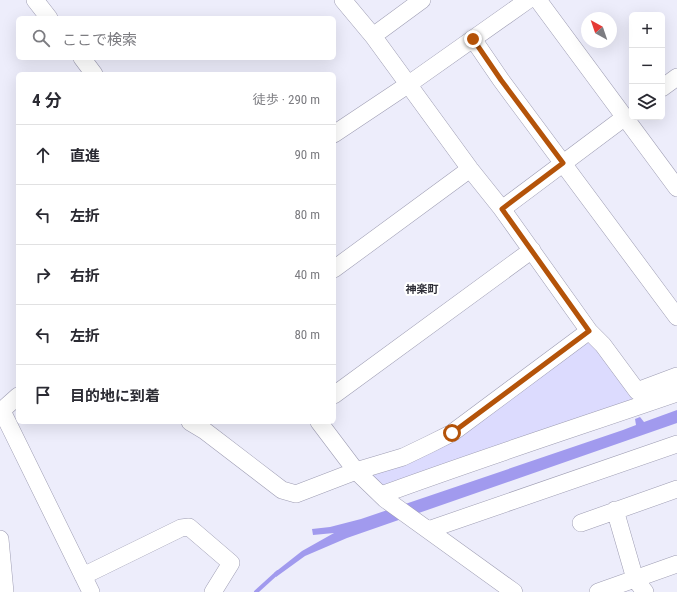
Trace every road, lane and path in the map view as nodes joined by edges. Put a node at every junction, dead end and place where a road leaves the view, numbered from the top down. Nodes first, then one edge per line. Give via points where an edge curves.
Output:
1 (35, 0) edge
2 (343, 0) edge
3 (422, 0) edge
4 (528, 0) edge
5 (538, 0) edge
6 (47, 16) edge
7 (373, 36) junction
8 (473, 39) junction
9 (84, 60) edge
10 (92, 72) edge
11 (677, 78) edge
12 (409, 84) junction
13 (665, 86) edge
14 (625, 117) junction
15 (336, 133) edge
16 (563, 163) junction
17 (470, 169) junction
18 (677, 188) edge
19 (502, 209) junction
20 (532, 250) junction
21 (336, 268) edge
22 (677, 317) edge
23 (589, 331) junction
24 (677, 376) edge
25 (677, 393) edge
26 (336, 394) edge
27 (16, 398) edge
28 (1, 411) edge
29 (193, 424) edge
30 (320, 424) edge
31 (677, 444) edge
32 (356, 472) junction
33 (677, 489) edge
34 (383, 497) junction
35 (615, 510) junction
36 (581, 523) dead end
37 (428, 530) junction
38 (0, 539) edge
39 (677, 564) edge
40 (83, 576) junction
41 (640, 585) edge
42 (3, 587) edge
43 (91, 592) edge
44 (213, 592) edge
45 (514, 592) edge
46 (598, 592) edge

1 - 6 street
2 - 7 street
3 - 7 street
4 - 8 street
5 - 14 street
7 - 12 street
8 - 12 street
8 - 16 street
9 - 10 street
11 - 13 street
12 - 15 street
12 - 17 street
14 - 16 street
14 - 18 street
16 - 19 street
16 - 22 street
17 - 19 street
17 - 21 street
19 - 20 street
20 - 23 street
20 - 26 street
23 - 24 street via 603,345 637,391
23 - 32 street via 452,433 403,456
25 - 34 street via 560,434 472,461
27 - 28 street
28 - 40 street
29 - 32 street via 282,490 296,494
30 - 32 street
31 - 37 street
32 - 34 street
33 - 35 street
34 - 37 street
35 - 36 street
35 - 41 street
37 - 45 street
38 - 42 street
39 - 41 street
40 - 43 street
40 - 44 street via 181,528 189,527 231,563
41 - 46 street

